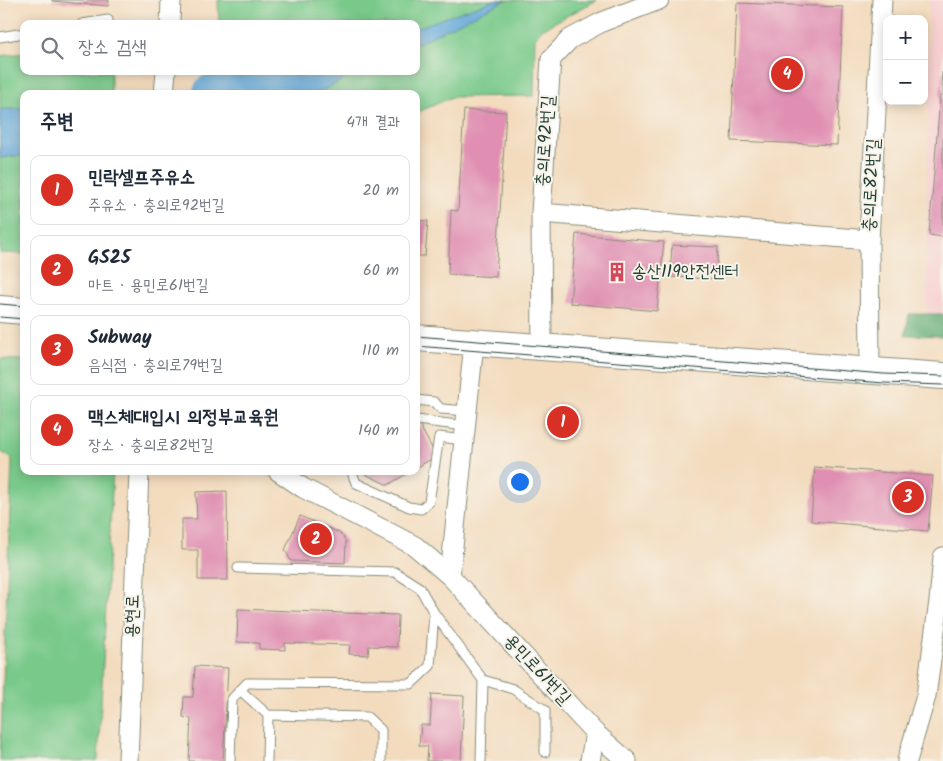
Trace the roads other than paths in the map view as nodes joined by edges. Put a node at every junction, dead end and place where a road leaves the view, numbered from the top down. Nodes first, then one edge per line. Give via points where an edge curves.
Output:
1 (171, 0) edge
2 (659, 0) edge
3 (882, 0) edge
4 (170, 20) edge
5 (20, 34) edge
6 (0, 37) edge
7 (166, 75) edge
8 (164, 90) edge
9 (541, 213) junction
10 (869, 240) junction
11 (0, 309) edge
12 (20, 311) edge
13 (420, 338) edge
14 (474, 342) junction
15 (542, 347) junction
16 (870, 371) junction
17 (943, 376) edge
18 (420, 400) edge
19 (441, 409) junction
20 (420, 420) edge
21 (440, 423) junction
22 (466, 426) junction
23 (439, 437) junction
24 (139, 475) edge
25 (284, 475) edge
26 (353, 475) edge
27 (943, 557) edge
28 (238, 568) dead end
29 (450, 576) junction
30 (434, 613) junction
31 (483, 680) junction
32 (240, 690) junction
33 (268, 715) junction
34 (595, 732) junction
35 (545, 752) dead end
36 (128, 761) edge
37 (230, 761) edge
38 (267, 761) edge
39 (381, 761) edge
40 (481, 761) edge
41 (590, 761) edge
42 (627, 761) edge
43 (906, 761) edge

1 - 4 street
2 - 9 street, 충의로92번길 via 602,22 570,39 552,59
3 - 10 street, 충의로82번길
5 - 6 lane
7 - 8 street
9 - 10 street
9 - 15 street, 충의로92번길
10 - 16 street, 충의로82번길
11 - 12 main road
13 - 14 main road
14 - 15 main road
14 - 22 street
15 - 16 main road
16 - 17 main road
18 - 19 lane via 434,402
19 - 21 lane
19 - 22 lane
20 - 21 lane
21 - 22 lane
21 - 23 lane
22 - 23 lane
22 - 29 street
23 - 26 lane via 429,502 421,508 409,507 356,483
24 - 36 street, 용현로
25 - 29 street, 용민로61번길 via 416,546
27 - 43 street via 926,696
28 - 30 lane via 395,572 420,588
29 - 34 street, 용민로61번길
30 - 31 lane
30 - 32 lane via 430,666 411,684 247,683
31 - 35 lane via 513,689 546,710
31 - 40 lane
32 - 33 lane
32 - 37 lane via 232,699
33 - 38 lane
33 - 39 lane via 367,717 381,730
34 - 41 street
34 - 42 street, 용민로61번길

